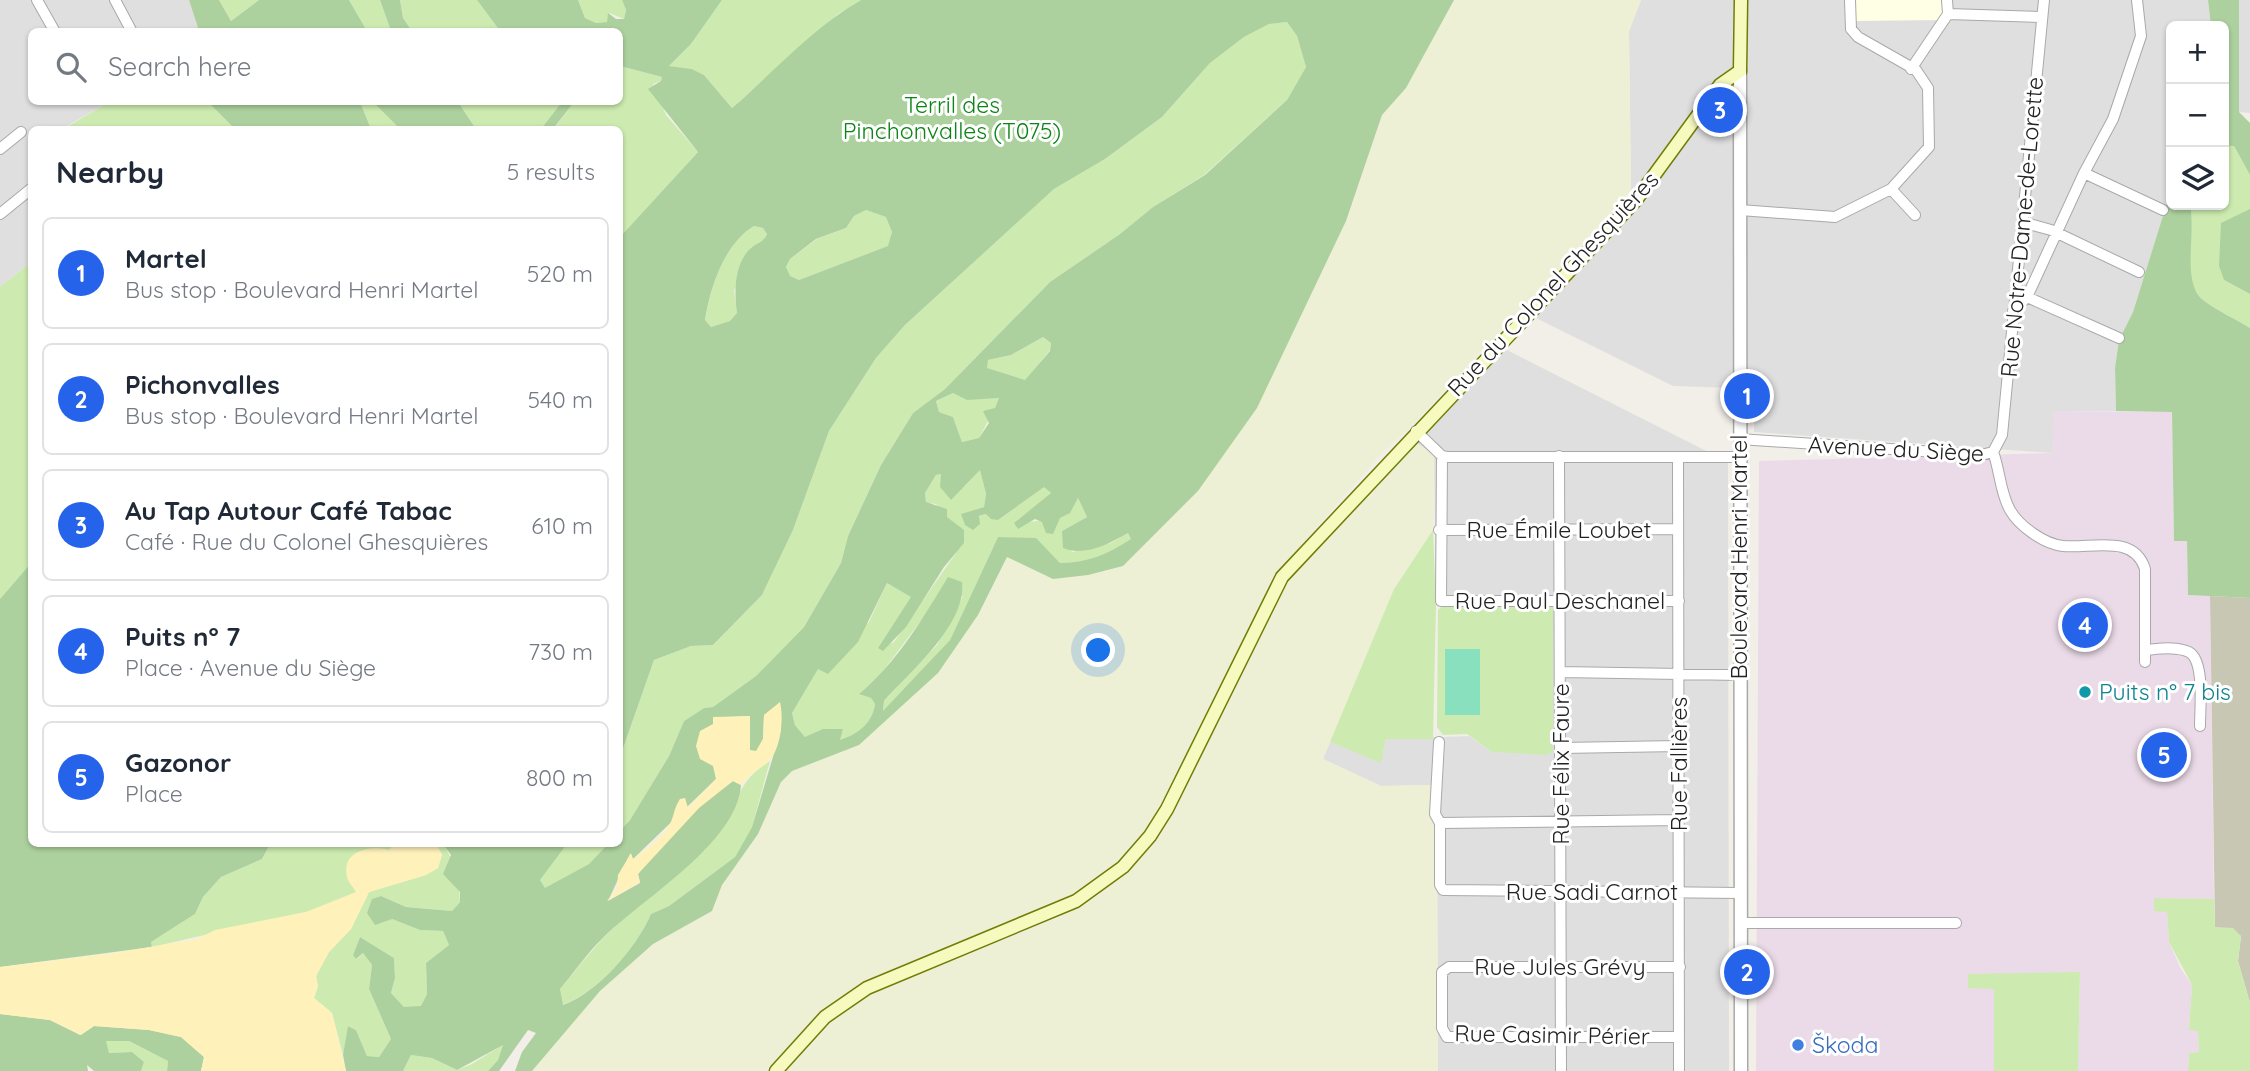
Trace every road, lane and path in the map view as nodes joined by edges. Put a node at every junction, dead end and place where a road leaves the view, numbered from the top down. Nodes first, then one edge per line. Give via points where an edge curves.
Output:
1 (37, 0) edge
2 (115, 0) edge
3 (1741, 0) edge
4 (1850, 0) edge
5 (1947, 0) edge
6 (2044, 0) edge
7 (2137, 0) edge
8 (1948, 14) junction
9 (2042, 17) junction
10 (53, 28) edge
11 (130, 28) edge
12 (1911, 69) junction
13 (1740, 71) junction
14 (21, 132) dead end
15 (0, 149) edge
16 (2084, 173) junction
17 (1891, 189) junction
18 (28, 191) edge
19 (1740, 210) junction
20 (2163, 210) dead end
21 (0, 214) edge
22 (1915, 215) dead end
23 (2022, 222) junction
24 (2056, 234) junction
25 (2139, 272) dead end
26 (2027, 297) junction
27 (2013, 311) junction
28 (2119, 338) dead end
29 (1416, 431) junction
30 (1739, 439) junction
31 (1993, 452) junction
32 (1442, 456) junction
33 (1559, 456) junction
34 (1678, 457) junction
35 (1739, 457) junction
36 (1678, 529) junction
37 (1439, 530) junction
38 (1561, 530) junction
39 (1679, 601) junction
40 (1560, 602) junction
41 (2145, 650) junction
42 (2145, 662) dead end
43 (1561, 672) junction
44 (1679, 674) junction
45 (1740, 675) junction
46 (2200, 726) dead end
47 (1439, 742) dead end
48 (1679, 746) junction
49 (1561, 748) junction
50 (1561, 820) junction
51 (1679, 820) junction
52 (1440, 824) junction
53 (1561, 891) junction
54 (1679, 892) junction
55 (1741, 893) junction
56 (1740, 923) junction
57 (1956, 923) dead end
58 (1560, 967) junction
59 (1680, 967) junction
60 (1442, 972) joint
61 (1562, 1037) junction
62 (1679, 1037) junction
63 (776, 1071) edge
64 (1561, 1071) edge
65 (1679, 1071) edge
66 (1741, 1071) edge

1 - 10 street
2 - 11 street
3 - 13 main road, Boulevard Henri Martel
4 - 12 street via 1851,29 1857,37
5 - 8 street
6 - 9 street, Rue Notre-Dame-de-Lorette
7 - 16 street via 2141,36 2113,119
8 - 9 street
8 - 12 street
9 - 23 street, Rue Notre-Dame-de-Lorette
12 - 17 street via 1928,89 1928,147
13 - 19 street, Boulevard Henri Martel
13 - 29 main road, Rue du Colonel Ghesquières via 1720,85 1636,200
14 - 15 street
16 - 20 street
16 - 24 street
17 - 19 street via 1835,217
17 - 22 street
18 - 21 street
19 - 30 street, Boulevard Henri Martel
23 - 24 street
23 - 27 street, Rue Notre-Dame-de-Lorette
24 - 25 street
24 - 26 street
26 - 27 street
26 - 28 street
27 - 31 street, Rue Notre-Dame-de-Lorette via 2002,435
29 - 32 street
29 - 63 main road, Rue du Colonel Ghesquières via 1282,577 1167,809 1123,867 1067,906 860,992 810,1031
30 - 31 street, Avenue du Siège via 1982,455
30 - 35 street, Boulevard Henri Martel
31 - 41 street, Avenue du Siège via 2010,510 2034,533 2058,546 2119,546 2138,556 2145,569
32 - 33 street
32 - 37 street
33 - 34 street
33 - 38 street, Rue Félix Faure
34 - 35 street
34 - 36 street, Rue Fallières
35 - 45 street, Boulevard Henri Martel
36 - 38 street, Rue Émile Loubet
36 - 39 street, Rue Fallières
37 - 38 street, Rue Émile Loubet
37 - 40 street, Rue Paul Deschanel via 1441,601
38 - 40 street, Rue Félix Faure
39 - 40 street, Rue Paul Deschanel
39 - 44 street, Rue Fallières
40 - 43 street, Rue Félix Faure
41 - 42 street, Avenue du Siège
41 - 46 street via 2188,651 2196,658
43 - 44 street
43 - 49 street, Rue Félix Faure
44 - 45 street
44 - 48 street, Rue Fallières
45 - 55 street, Boulevard Henri Martel
47 - 52 street via 1436,814
48 - 49 street
48 - 51 street, Rue Fallières
49 - 50 street, Rue Félix Faure
50 - 51 street
50 - 52 street
50 - 53 street, Rue Félix Faure
51 - 54 street, Rue Fallières
52 - 53 street, Rue Sadi Carnot via 1443,890
53 - 54 street, Rue Sadi Carnot
53 - 58 street, Rue Félix Faure
54 - 55 street, Rue Sadi Carnot
54 - 59 street, Rue Fallières
55 - 56 street, Boulevard Henri Martel
56 - 57 street
56 - 66 street, Boulevard Henri Martel
58 - 59 street, Rue Jules Grévy
58 - 60 street, Rue Jules Grévy via 1449,967
58 - 61 street, Rue Félix Faure
59 - 62 street, Rue Fallières
60 - 61 street, Rue Casimir Périer via 1442,1028 1447,1037
61 - 62 street, Rue Casimir Périer
61 - 64 street, Rue Félix Faure
62 - 65 street, Rue Fallières

